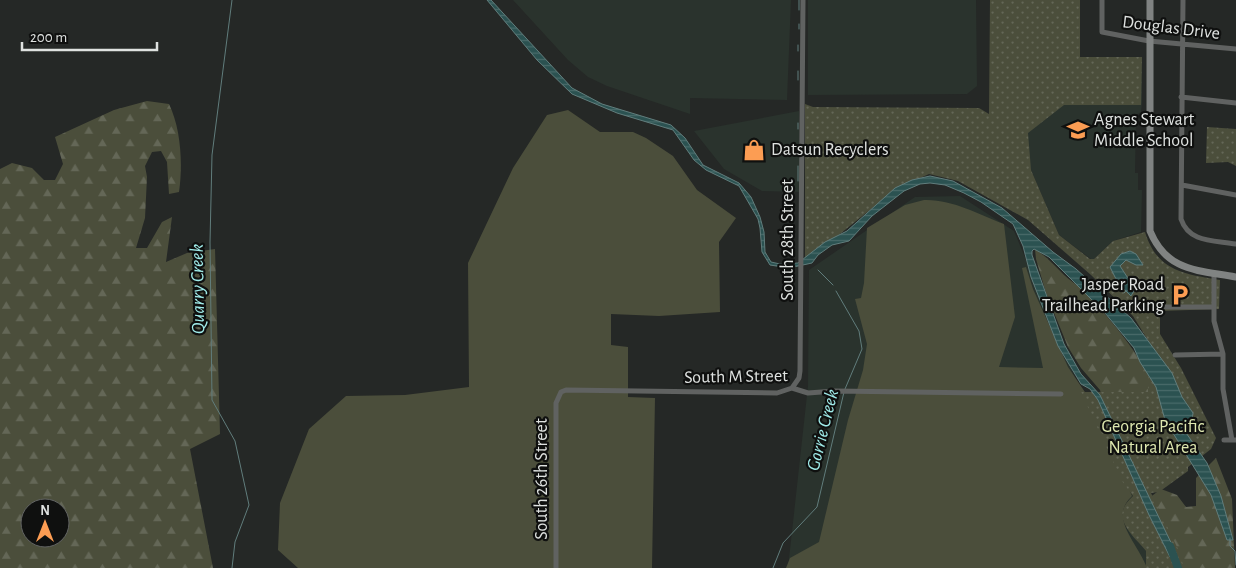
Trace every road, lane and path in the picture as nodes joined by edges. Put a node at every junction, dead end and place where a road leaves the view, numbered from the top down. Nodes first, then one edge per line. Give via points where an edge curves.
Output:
1 (803, 0) edge
2 (1102, 0) edge
3 (1150, 0) edge
4 (1183, 0) edge
5 (1149, 41) junction
6 (1182, 44) junction
7 (1236, 49) edge
8 (1181, 97) junction
9 (1236, 103) edge
10 (1182, 186) junction
11 (1236, 195) edge
12 (1236, 244) edge
13 (1214, 273) junction
14 (1236, 277) edge
15 (1163, 307) dead end
16 (1214, 307) junction
17 (1223, 354) junction
18 (1175, 355) dead end
19 (792, 388) junction
20 (561, 392) joint
21 (1061, 394) dead end
22 (1224, 440) dead end
23 (1234, 440) edge
24 (556, 568) edge

1 - 19 street, South 28th Street via 800,371
2 - 5 street, Douglas Drive via 1102,32
3 - 5 street
4 - 6 street
5 - 6 street, Douglas Drive
5 - 13 street via 1150,231 1160,251 1180,266
6 - 7 street, Douglas Drive
6 - 8 street
8 - 9 street
8 - 10 street
10 - 11 street
10 - 12 street via 1184,229 1196,237
13 - 14 street
13 - 16 street
15 - 16 street
16 - 17 street via 1214,321
17 - 18 street
17 - 23 street via 1223,390
19 - 20 street, South M Street via 777,393
19 - 21 street, South M Street via 808,393
20 - 24 street, South 26th Street via 556,403
22 - 23 street

